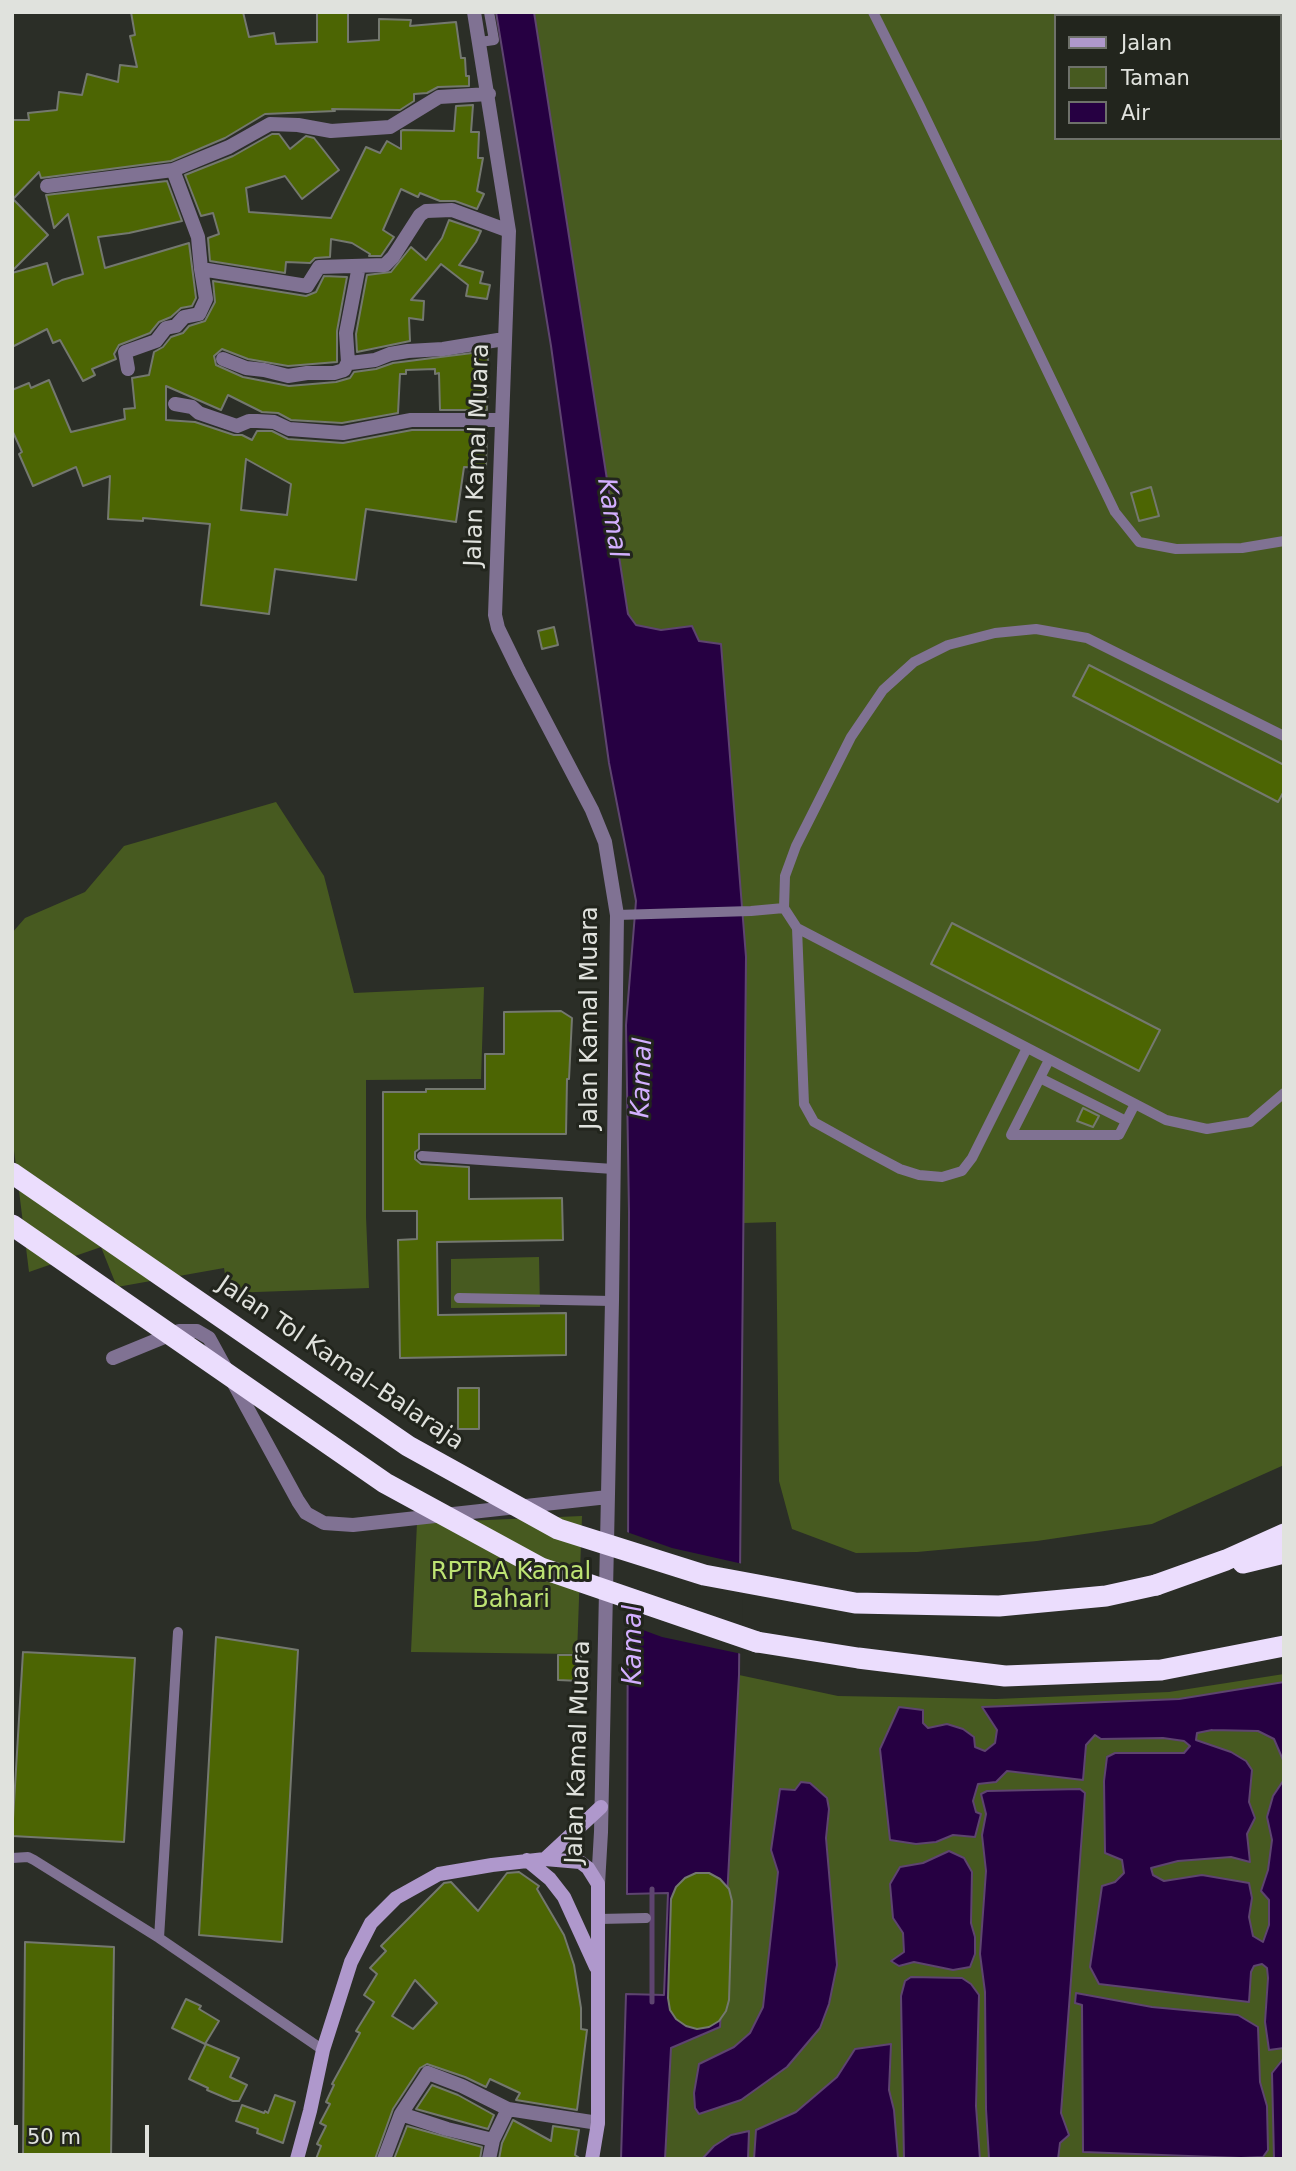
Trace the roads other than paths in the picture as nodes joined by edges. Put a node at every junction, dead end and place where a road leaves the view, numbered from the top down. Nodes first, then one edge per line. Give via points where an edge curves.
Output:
1 (474, 12) edge
2 (489, 12) edge
3 (873, 12) edge
4 (480, 42) junction
5 (489, 94) junction
6 (173, 170) junction
7 (47, 186) dead end
8 (509, 231) junction
9 (359, 267) junction
10 (201, 269) junction
11 (504, 339) junction
12 (223, 359) dead end
13 (348, 362) junction
14 (128, 369) dead end
15 (175, 404) dead end
16 (501, 420) junction
17 (1284, 541) edge
18 (1284, 736) edge
19 (784, 908) junction
20 (623, 914) junction
21 (797, 928) junction
22 (1027, 1048) junction
23 (1049, 1060) junction
24 (1040, 1078) junction
25 (1284, 1094) edge
26 (1135, 1104) junction
27 (1126, 1121) junction
28 (422, 1156) dead end
29 (613, 1169) junction
30 (12, 1173) edge
31 (12, 1225) edge
32 (459, 1298) dead end
33 (612, 1301) junction
34 (113, 1358) dead end
35 (608, 1497) junction
36 (1284, 1534) edge
37 (1284, 1553) edge
38 (1156, 1585) junction
39 (178, 1632) dead end
40 (1284, 1646) edge
41 (601, 1807) junction
42 (12, 1858) edge
43 (545, 1859) junction
44 (527, 1860) junction
45 (598, 1884) junction
46 (646, 1918) dead end
47 (599, 1919) junction
48 (159, 1938) junction
49 (598, 1972) junction
50 (323, 2050) junction
51 (508, 2109) junction
52 (401, 2113) junction
53 (598, 2123) junction
54 (493, 2140) junction
55 (297, 2159) edge
56 (384, 2159) edge
57 (488, 2159) edge
58 (593, 2159) edge

1 - 4 street, Jalan Kamal Muara
2 - 4 lane via 494,40
3 - 17 lane via 1115,512 1139,542 1176,549 1242,548
4 - 5 street, Jalan Kamal Muara
5 - 6 street via 441,96 390,127 331,131 270,124
5 - 8 street, Jalan Kamal Muara
6 - 7 street
6 - 10 street via 198,237
8 - 9 street via 452,210 426,211 390,262
8 - 11 street, Jalan Kamal Muara
9 - 10 street via 319,267 307,286
9 - 13 street via 346,333
10 - 14 street via 206,299 199,314 166,328 156,341 125,352
11 - 13 street
11 - 16 street, Jalan Kamal Muara
12 - 13 street via 288,376 334,373 344,370
15 - 16 street via 237,426 249,421 274,422 289,429 343,433 411,420
16 - 20 street, Jalan Kamal Muara via 497,621 592,810
18 - 19 lane via 1087,638 1036,629 948,645 914,662 883,690 851,737 796,846 785,876
19 - 20 lane
19 - 21 lane
20 - 29 street, Jalan Kamal Muara
21 - 22 lane
21 - 22 lane via 804,1104 814,1122 900,1169 942,1177 962,1171
22 - 23 lane
23 - 24 lane
23 - 26 lane
24 - 27 lane
24 - 27 lane via 1011,1135 1119,1135
25 - 26 lane via 1250,1122 1207,1129 1166,1120
26 - 27 lane
28 - 29 lane
29 - 33 street, Jalan Kamal Muara
30 - 38 highway, Jalan Tol Kamal–Balaraja, bridge via 408,1446 558,1529 704,1575 855,1603 999,1606 1106,1596
31 - 40 highway, bridge via 385,1483 541,1568 757,1642 1004,1676 1161,1670
32 - 33 lane
33 - 35 street, Jalan Kamal Muara
34 - 35 street via 179,1331 197,1331 209,1338 298,1501 306,1513 324,1523 352,1525
35 - 41 street, Jalan Kamal Muara
36 - 38 highway
37 - 38 highway
39 - 48 lane
41 - 43 main road
41 - 45 street, Jalan Kamal Muara
42 - 48 lane via 34,1860
43 - 44 main road
43 - 45 main road via 580,1862
44 - 49 main road via 564,1897
44 - 50 main road via 439,1874 396,1898 371,1923 351,1962
45 - 47 main road
46 - 47 lane
47 - 49 main road
48 - 50 lane
49 - 53 main road
50 - 55 main road
51 - 52 street via 432,2073
51 - 53 street
51 - 54 street
52 - 54 street
52 - 56 street
53 - 58 main road
54 - 57 street

